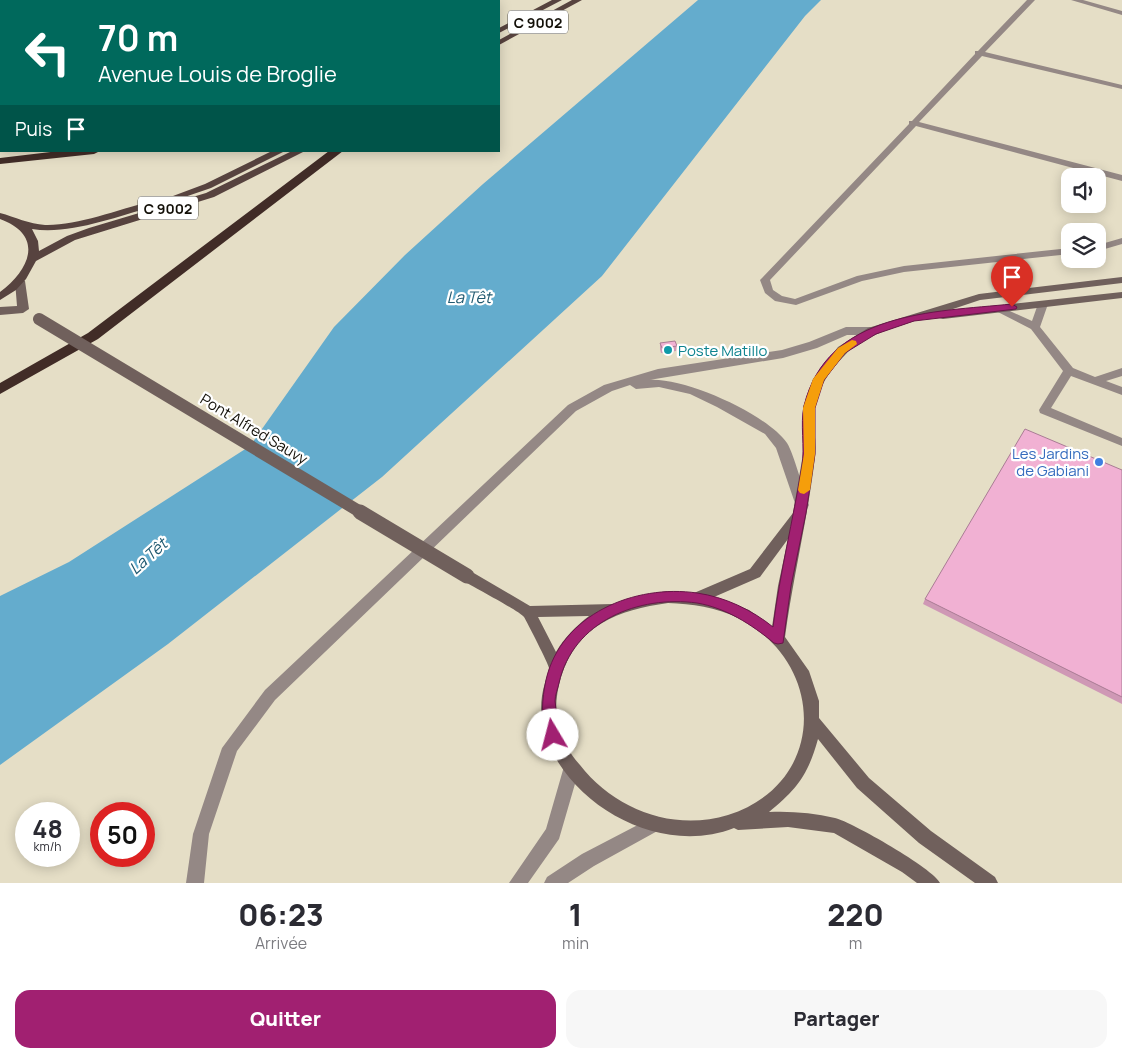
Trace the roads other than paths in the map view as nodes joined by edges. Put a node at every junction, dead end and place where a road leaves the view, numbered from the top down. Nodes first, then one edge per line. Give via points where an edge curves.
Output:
1 (558, 0) edge
2 (578, 0) edge
3 (1031, 0) edge
4 (1075, 0) edge
5 (1122, 12) edge
6 (500, 29) edge
7 (500, 43) edge
8 (978, 53) junction
9 (1122, 87) edge
10 (912, 122) junction
11 (85, 152) edge
12 (278, 152) edge
13 (298, 152) edge
14 (336, 152) edge
15 (0, 161) edge
16 (1122, 178) edge
17 (0, 216) edge
18 (19, 224) junction
19 (1122, 241) edge
20 (1106, 246) edge
21 (1061, 252) edge
22 (34, 258) junction
23 (1122, 280) edge
24 (20, 281) junction
25 (1122, 295) edge
26 (0, 297) edge
27 (1043, 304) junction
28 (23, 309) junction
29 (997, 309) junction
30 (0, 311) edge
31 (913, 318) junction
32 (1035, 327) junction
33 (872, 331) junction
34 (1070, 371) junction
35 (1122, 372) edge
36 (1095, 381) junction
37 (608, 388) junction
38 (0, 389) edge
39 (1122, 391) edge
40 (1122, 442) edge
41 (801, 509) junction
42 (698, 598) junction
43 (612, 609) junction
44 (528, 612) junction
45 (778, 639) junction
46 (556, 666) junction
47 (814, 723) junction
48 (571, 770) junction
49 (728, 823) junction
50 (655, 824) junction
51 (195, 883) edge
52 (518, 883) edge
53 (553, 883) edge
54 (931, 883) edge
55 (989, 883) edge

1 - 6 main road, C 9002
2 - 7 main road, C 9002
3 - 8 lane
4 - 5 lane
8 - 9 lane
8 - 10 lane
10 - 16 lane
10 - 21 lane via 765,280 768,292 779,299 796,302 860,278 904,268
11 - 15 highway
12 - 18 main road, C 9002 via 208,186 163,201 62,227
13 - 22 main road, C 9002 via 210,196 93,230
14 - 38 highway via 93,336
17 - 18 main road
18 - 22 main road via 30,233
19 - 20 lane
22 - 24 main road
23 - 31 main road via 979,297
24 - 26 main road
24 - 28 main road
25 - 27 main road
27 - 29 main road
27 - 32 lane
28 - 30 main road
28 - 44 main road, Pont Alfred Sauvy, bridge
29 - 31 main road
29 - 32 lane
31 - 33 main road
32 - 34 lane
33 - 37 street via 846,331 783,354 658,373
33 - 41 main road via 842,350 819,379 809,408 809,454
34 - 36 lane
34 - 40 lane via 1044,410
35 - 36 lane
36 - 39 lane
37 - 41 street via 659,383 693,391 769,431 782,446
37 - 51 street via 572,408 270,695 230,748 202,834
41 - 42 main road via 755,573
41 - 45 main road
42 - 43 main road via 640,600
42 - 45 main road via 754,620
43 - 44 main road
43 - 46 main road via 589,624 570,643
44 - 46 main road
45 - 47 main road via 798,664 811,693
46 - 48 main road via 548,700 553,735
47 - 49 main road via 807,755 790,785 763,808
47 - 55 main road via 863,783 925,837
48 - 50 main road via 593,794 622,812
48 - 52 street via 552,833
49 - 50 main road via 692,828
49 - 54 main road via 788,819 836,826 908,866
50 - 53 street

